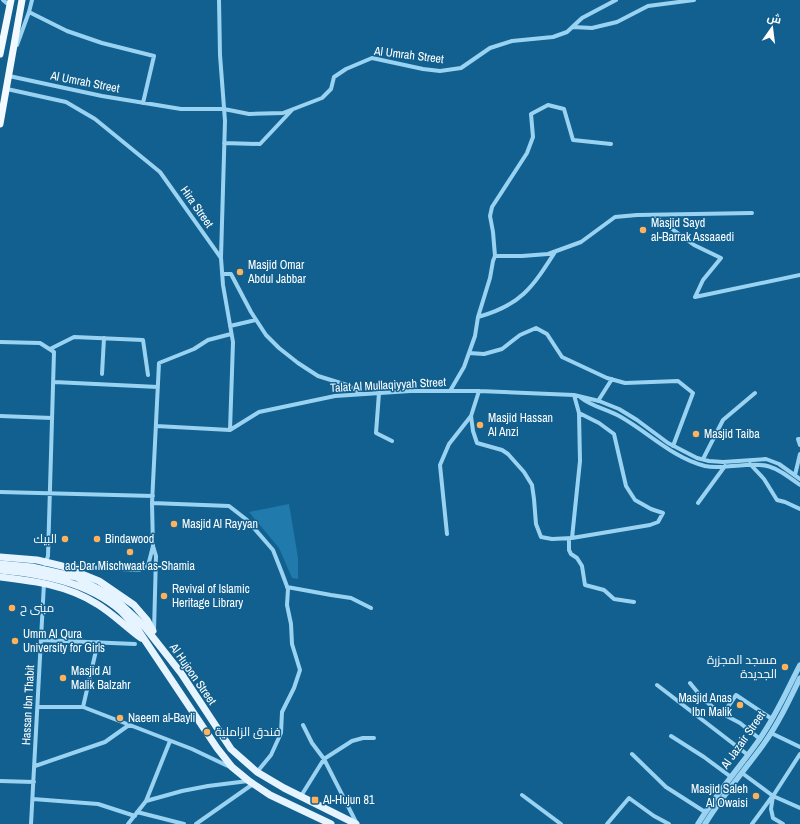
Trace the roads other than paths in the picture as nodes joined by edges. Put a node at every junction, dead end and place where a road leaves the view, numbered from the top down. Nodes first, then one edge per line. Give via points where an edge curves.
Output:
1 (3, 0) edge
2 (22, 0) edge
3 (32, 0) edge
4 (219, 0) edge
5 (616, 0) edge
6 (694, 0) edge
7 (10, 3) edge
8 (29, 12) junction
9 (573, 27) junction
10 (3, 30) edge
11 (0, 54) edge
12 (13, 56) junction
13 (9, 76) junction
14 (7, 89) junction
15 (143, 103) junction
16 (224, 108) junction
17 (294, 109) junction
18 (0, 124) edge
19 (224, 143) junction
20 (611, 144) dead end
21 (752, 213) dead end
22 (652, 214) junction
23 (555, 252) junction
24 (495, 256) junction
25 (221, 258) junction
26 (222, 274) junction
27 (800, 275) edge
28 (478, 317) junction
29 (256, 320) junction
30 (230, 326) junction
31 (231, 334) junction
32 (104, 338) junction
33 (0, 342) edge
34 (50, 349) junction
35 (469, 353) junction
36 (102, 374) dead end
37 (148, 375) dead end
38 (612, 379) junction
39 (54, 382) junction
40 (158, 387) junction
41 (450, 391) junction
42 (479, 391) junction
43 (379, 393) junction
44 (755, 393) dead end
45 (362, 394) junction
46 (577, 396) junction
47 (598, 400) junction
48 (579, 413) junction
49 (0, 416) edge
50 (471, 416) junction
51 (52, 418) junction
52 (156, 426) junction
53 (230, 430) junction
54 (800, 438) edge
55 (392, 441) dead end
56 (800, 445) edge
57 (673, 446) junction
58 (800, 454) edge
59 (703, 460) junction
60 (750, 464) junction
61 (725, 466) junction
62 (795, 475) junction
63 (800, 479) edge
64 (800, 485) edge
65 (0, 492) edge
66 (50, 494) junction
67 (153, 496) junction
68 (152, 503) junction
69 (698, 503) dead end
70 (800, 509) edge
71 (448, 534) dead end
72 (571, 538) junction
73 (153, 546) junction
74 (0, 557) edge
75 (45, 562) junction
76 (0, 564) edge
77 (62, 566) junction
78 (0, 570) edge
79 (0, 577) edge
80 (44, 583) junction
81 (287, 587) junction
82 (634, 602) dead end
83 (371, 608) dead end
84 (141, 628) junction
85 (154, 633) junction
86 (42, 640) junction
87 (98, 642) junction
88 (147, 643) junction
89 (134, 644) dead end
90 (165, 652) junction
91 (800, 665) edge
92 (800, 678) edge
93 (690, 683) dead end
94 (658, 685) dead end
95 (38, 707) junction
96 (83, 707) junction
97 (723, 714) junction
98 (772, 719) junction
99 (129, 725) junction
100 (303, 725) dead end
101 (771, 733) junction
102 (671, 736) dead end
103 (374, 738) dead end
104 (760, 739) junction
105 (170, 741) junction
106 (800, 747) edge
107 (632, 754) dead end
108 (800, 754) edge
109 (748, 755) junction
110 (324, 758) junction
111 (34, 766) junction
112 (232, 767) junction
113 (258, 772) junction
114 (742, 773) junction
115 (731, 777) junction
116 (0, 781) edge
117 (34, 782) junction
118 (251, 783) junction
119 (522, 795) dead end
120 (301, 796) junction
121 (773, 796) junction
122 (33, 799) junction
123 (146, 801) junction
124 (800, 808) edge
125 (706, 812) junction
126 (136, 814) junction
127 (31, 824) edge
128 (128, 824) edge
129 (184, 824) edge
130 (196, 824) edge
131 (331, 824) edge
132 (357, 824) edge
133 (561, 824) edge
134 (607, 824) edge
135 (669, 824) edge
136 (698, 824) edge
137 (706, 824) edge
138 (752, 824) edge
139 (783, 824) edge

1 - 7 street
2 - 12 highway
3 - 8 street
4 - 16 street
5 - 9 street via 582,18
6 - 9 street, Al Umrah Street via 648,6 617,22 592,28
7 - 10 highway
8 - 12 street
8 - 15 street via 67,31 102,44 154,56
9 - 17 street, Al Umrah Street via 553,37 512,41 490,48 461,68 440,71 372,58 334,77 331,89 322,98
10 - 11 highway
12 - 13 highway
13 - 14 highway
13 - 15 street, Al Umrah Street
14 - 18 highway
14 - 25 street, Hira Street via 66,102 95,118 160,172
15 - 16 street, Al Umrah Street via 181,109
16 - 17 street, Al Umrah Street via 249,114 283,113
16 - 19 street
17 - 19 street via 260,144
19 - 25 street
20 - 24 street via 573,140 564,109 548,105 531,114 533,137 529,148 492,207 490,216
21 - 22 street
22 - 23 street via 615,218 581,242
22 - 27 street via 694,245 721,258 703,280 695,297
23 - 24 street
23 - 28 street via 524,295 493,313
24 - 28 street via 486,296
25 - 26 street
26 - 29 street via 231,274
26 - 30 street
28 - 35 street
29 - 30 street
29 - 45 street via 266,335 298,363 318,376
30 - 31 street
31 - 40 street via 208,340 194,349 159,362
31 - 53 street
32 - 34 street via 74,337
32 - 36 street
32 - 37 street via 143,340
33 - 34 street via 40,343
34 - 39 street, Hassan Ibn Thabit via 54,352
35 - 38 street via 484,354 502,349 520,335 536,328 546,334 562,357
35 - 41 street
38 - 47 street
38 - 57 street via 625,383 678,381 693,392
39 - 40 street
39 - 51 street, Hassan Ibn Thabit
40 - 52 street
41 - 42 street, Talat Al Mullaqiyyah Street
41 - 43 street, Talat Al Mullaqiyyah Street
42 - 46 street, Talat Al Mullaqiyyah Street
42 - 50 street
43 - 45 street, Talat Al Mullaqiyyah Street
43 - 55 street via 376,433
44 - 59 street via 724,420
45 - 53 street, Talat Al Mullaqiyyah Street via 336,396 259,412
46 - 47 street, Talat Al Mullaqiyyah Street
46 - 48 street
46 - 61 street, Talat Al Mullaqiyyah Street via 622,418 682,457 706,466
47 - 57 street, Talat Al Mullaqiyyah Street via 628,414
48 - 72 street via 580,461
48 - 72 street via 599,422 614,434 626,486 635,500 663,513 658,522 650,525
49 - 51 street
50 - 71 street via 449,444 440,465
50 - 72 street via 477,443 508,454 532,485 536,524 541,537
51 - 66 street, Hassan Ibn Thabit
52 - 53 street
52 - 67 street
54 - 56 street
57 - 59 street, Talat Al Mullaqiyyah Street
58 - 62 street
59 - 62 street, Talat Al Mullaqiyyah Street via 723,462 766,459
60 - 61 street, Talat Al Mullaqiyyah Street
60 - 64 street, Talat Al Mullaqiyyah Street via 772,467
60 - 70 street via 764,479 777,500
61 - 69 street
62 - 63 street, Talat Al Mullaqiyyah Street
65 - 66 street
66 - 67 street
66 - 75 street, Hassan Ibn Thabit via 48,556
67 - 68 street
68 - 73 street
68 - 81 street via 229,506 247,520 273,550
72 - 82 street via 570,553 582,566 585,584 604,590 614,599
73 - 77 street via 148,566 139,570
73 - 85 street via 156,556
74 - 75 main road
75 - 77 main road
75 - 80 street, Hassan Ibn Thabit
76 - 84 main road, Al Hujoon Street, bridge via 32,567 76,577 113,598
77 - 85 main road via 99,581 134,605
78 - 84 main road, Al Hujoon Street, bridge via 28,573 71,583 102,598
79 - 80 main road
80 - 86 street, Hassan Ibn Thabit
80 - 88 main road via 69,590 97,604
81 - 83 street via 351,598
81 - 113 street via 292,644 300,670 282,712 281,733 271,755
84 - 88 main road, Al Hujoon Street
84 - 90 main road, Al Hujoon Street
85 - 90 main road
86 - 87 street
86 - 95 street, Hassan Ibn Thabit
87 - 89 street
87 - 96 street
88 - 112 main road, Al Hujoon Street
90 - 113 main road, Al Hujoon Street via 231,749
91 - 98 street, Al Jazair Street
92 - 101 street, Al Jazair Street
93 - 97 street via 703,700
94 - 109 street
95 - 96 street
95 - 111 street, Hassan Ibn Thabit
96 - 99 street
97 - 98 street via 736,695
97 - 104 street via 740,722
98 - 104 street, Al Jazair Street
99 - 105 street
99 - 111 street via 105,742
100 - 110 street via 312,743
101 - 106 street
101 - 114 street, Al Jazair Street
102 - 115 street
103 - 110 street via 352,741
104 - 109 street, Al Jazair Street
105 - 112 street
105 - 123 street
107 - 125 street via 666,788
108 - 121 street
109 - 115 street, Al Jazair Street
110 - 120 street
110 - 132 street
111 - 117 street, Hassan Ibn Thabit
112 - 118 main road, Al Hujoon Street
113 - 120 main road, Al Hujoon Street
114 - 121 street
114 - 137 street, Al Jazair Street
115 - 125 street, Al Jazair Street
116 - 117 street
117 - 122 street, Hassan Ibn Thabit
118 - 123 street via 208,786
118 - 130 street
118 - 131 main road, Al Hujoon Street via 270,796
119 - 133 street
120 - 132 main road, Al Hujoon Street
121 - 124 street
121 - 138 street
121 - 139 street via 770,809 773,818
122 - 126 street via 98,804
122 - 127 street, Hassan Ibn Thabit
123 - 126 street
125 - 136 street, Al Jazair Street
126 - 128 street
126 - 129 street
134 - 135 street via 629,798

